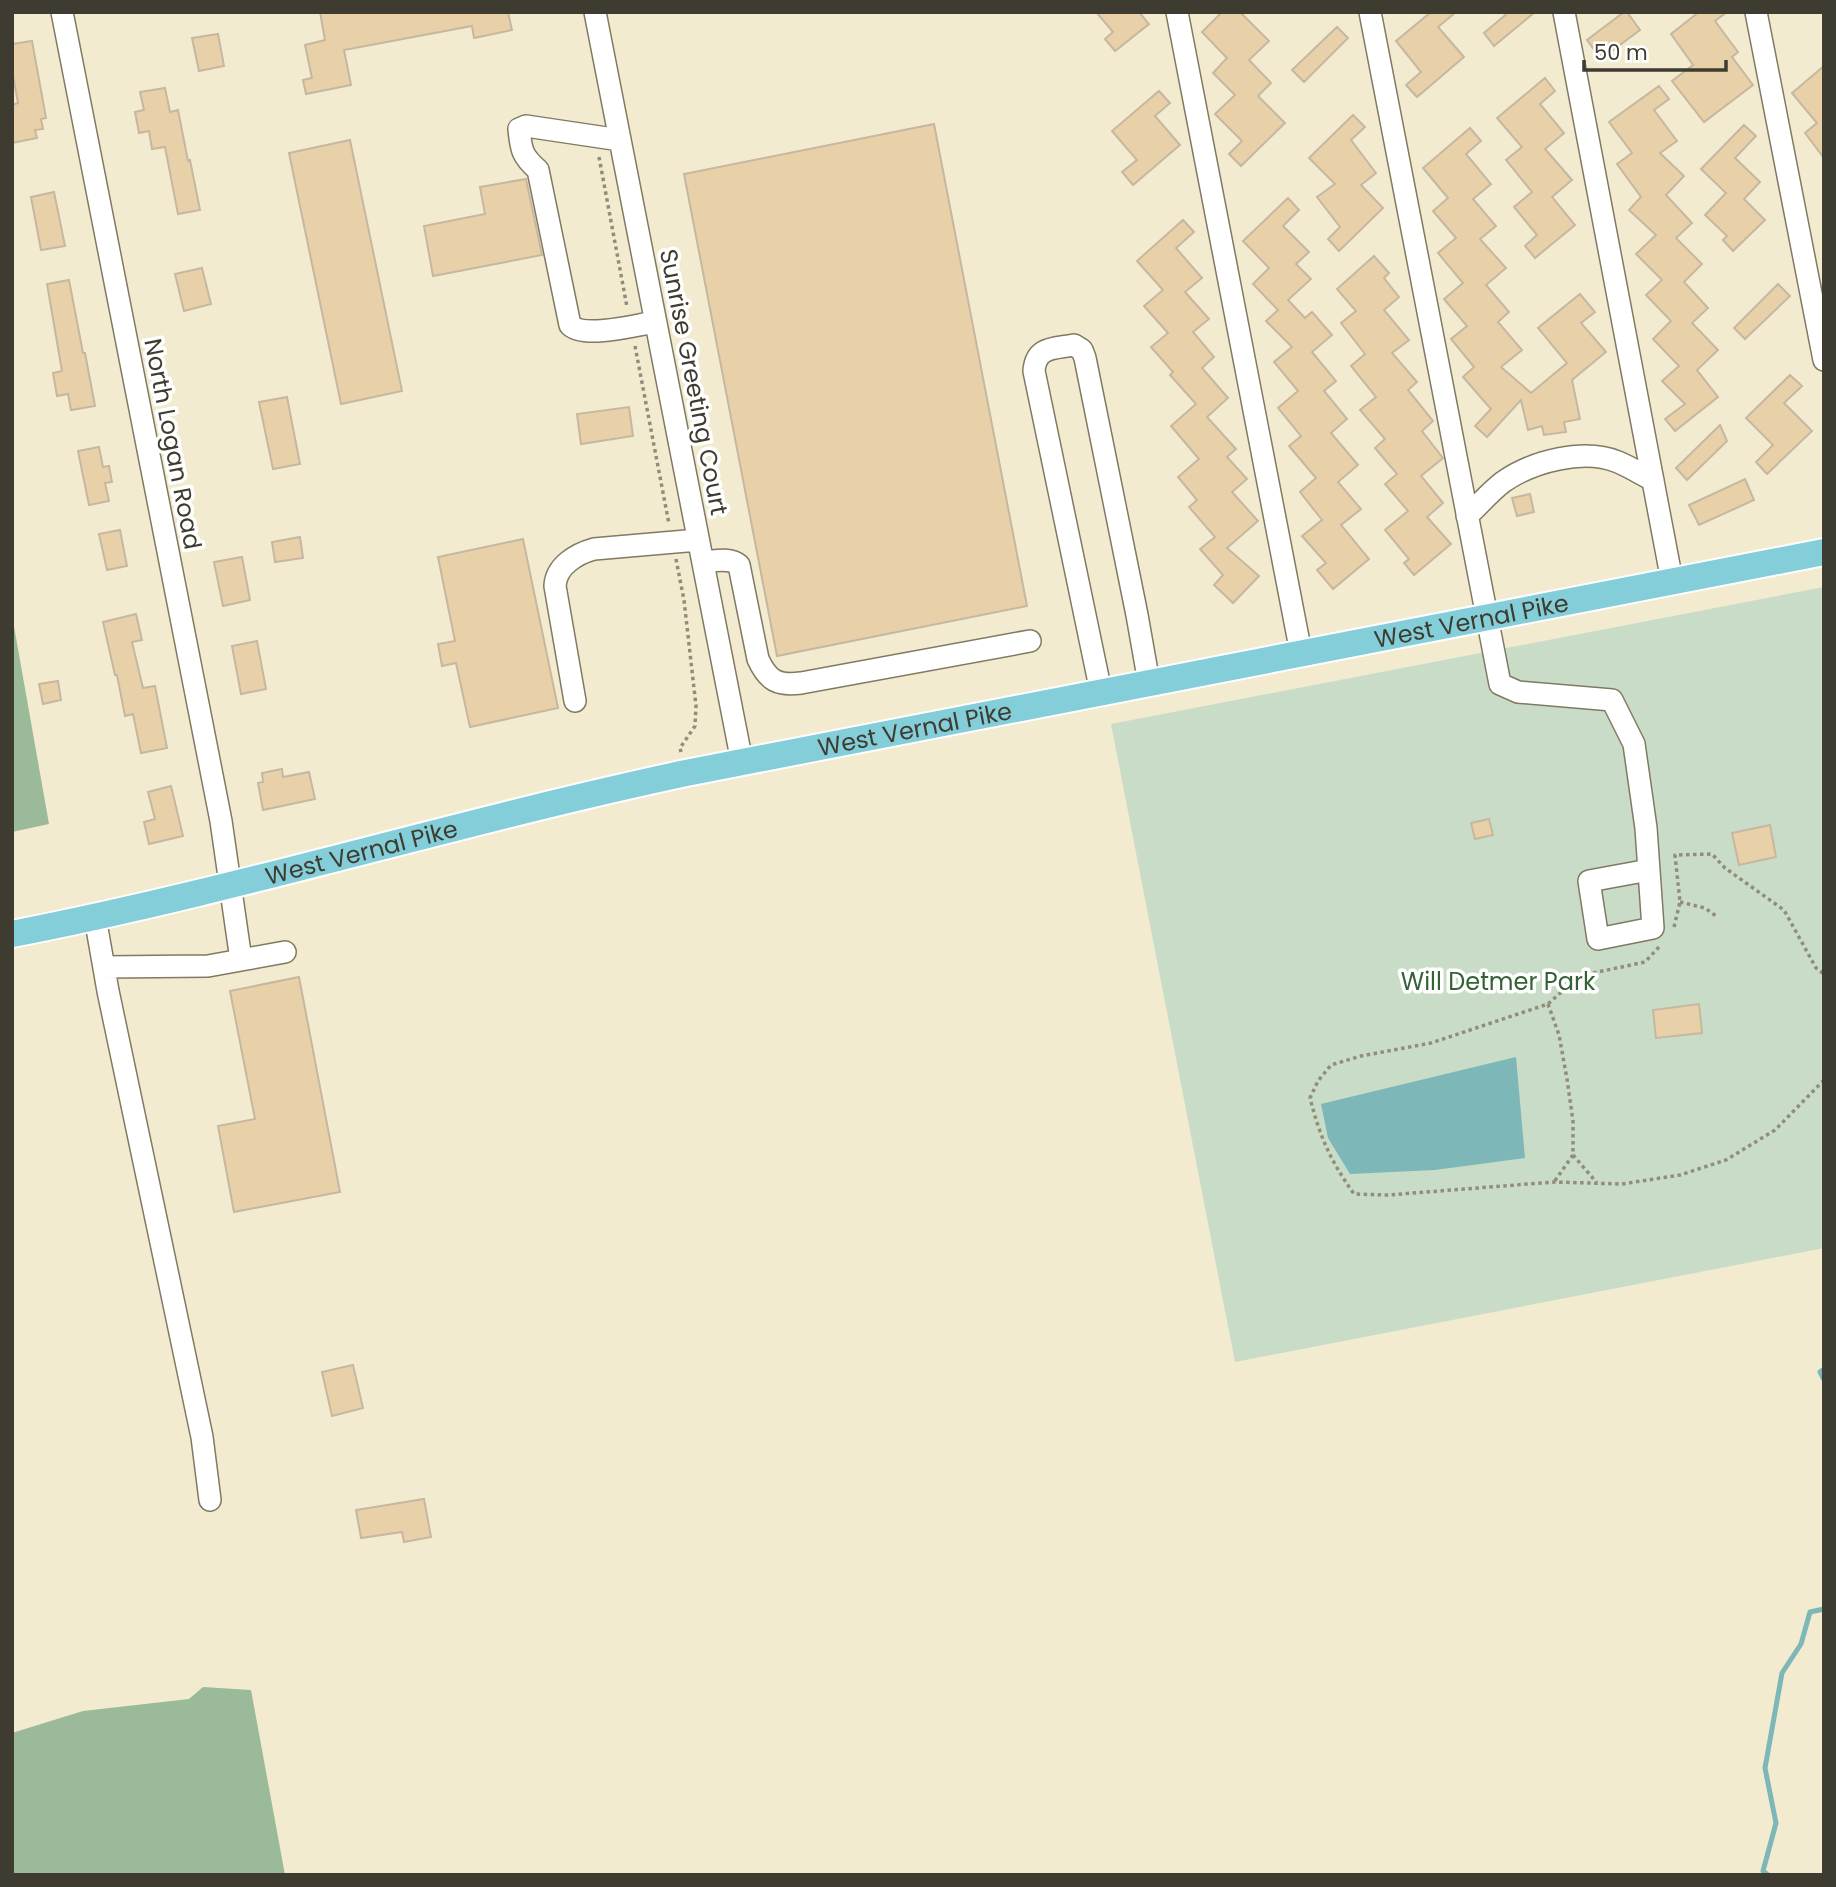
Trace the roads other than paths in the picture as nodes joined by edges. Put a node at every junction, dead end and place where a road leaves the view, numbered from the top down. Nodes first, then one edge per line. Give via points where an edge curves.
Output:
1 (62, 12) edge
2 (595, 12) edge
3 (1177, 12) edge
4 (1370, 12) edge
5 (1564, 12) edge
6 (1756, 12) edge
7 (620, 140) junction
8 (655, 322) junction
9 (1824, 360) edge
10 (1653, 480) junction
11 (1467, 516) junction
12 (698, 540) junction
13 (1824, 552) edge
14 (703, 562) junction
15 (1672, 581) junction
16 (1487, 617) junction
17 (1030, 641) dead end
18 (1301, 653) junction
19 (1149, 683) junction
20 (1101, 692) junction
21 (575, 701) dead end
22 (742, 762) junction
23 (1649, 870) dead end
24 (231, 886) junction
25 (95, 917) junction
26 (12, 933) edge
27 (285, 951) dead end
28 (241, 960) junction
29 (104, 967) junction
30 (210, 1500) dead end

1 - 24 street, North Logan Road
2 - 7 street, Sunrise Greeting Court
3 - 18 street
4 - 11 street
5 - 10 street
6 - 9 street
7 - 8 street, Sunrise Greeting Court
7 - 8 street via 526,126 519,129 525,159 538,170 570,325 592,332
8 - 12 street, Sunrise Greeting Court
10 - 11 street via 1616,461 1558,458 1504,482
10 - 15 street
11 - 16 street
12 - 14 street, Sunrise Greeting Court
12 - 21 street via 594,548 561,569 555,586
13 - 15 main road, West Vernal Pike
14 - 17 street via 730,560 739,565 758,659 770,678 781,683
14 - 22 street, Sunrise Greeting Court
15 - 16 main road, West Vernal Pike
16 - 18 main road, West Vernal Pike
16 - 23 street via 1500,684 1518,692 1612,700 1634,744
18 - 19 main road, West Vernal Pike
19 - 20 main road, West Vernal Pike
19 - 20 street via 1085,358 1074,345 1045,350 1037,357 1034,371
20 - 22 main road, West Vernal Pike
22 - 24 main road, West Vernal Pike via 544,805
24 - 25 main road, West Vernal Pike
24 - 28 street, North Logan Road
25 - 26 main road, West Vernal Pike
25 - 29 street
27 - 28 street
28 - 29 street via 208,966
29 - 30 street via 202,1437

